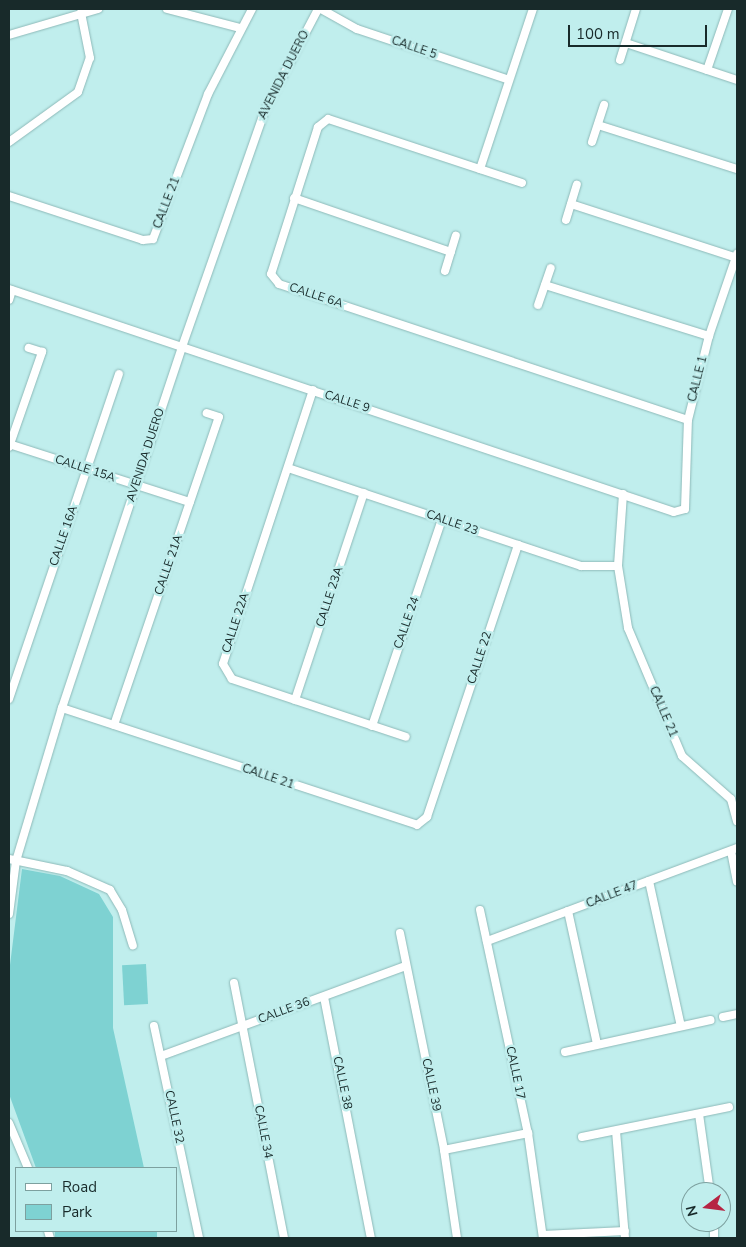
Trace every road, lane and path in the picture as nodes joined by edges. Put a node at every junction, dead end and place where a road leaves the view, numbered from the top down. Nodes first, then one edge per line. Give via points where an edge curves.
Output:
1 (98, 9) edge
2 (167, 9) edge
3 (252, 9) edge
4 (320, 9) edge
5 (533, 9) edge
6 (636, 9) edge
7 (728, 9) edge
8 (81, 13) junction
9 (240, 28) junction
10 (9, 35) edge
11 (626, 43) junction
12 (620, 60) dead end
13 (707, 70) junction
14 (509, 80) junction
15 (737, 80) edge
16 (604, 105) dead end
17 (598, 125) junction
18 (9, 142) edge
19 (592, 142) dead end
20 (480, 169) junction
21 (737, 169) edge
22 (522, 183) dead end
23 (577, 184) dead end
24 (9, 196) edge
25 (294, 198) junction
26 (571, 204) junction
27 (566, 220) dead end
28 (456, 236) dead end
29 (451, 252) junction
30 (737, 256) edge
31 (551, 268) dead end
32 (445, 271) dead end
33 (545, 285) junction
34 (10, 289) edge
35 (9, 300) edge
36 (538, 305) dead end
37 (709, 336) junction
38 (182, 347) junction
39 (29, 348) dead end
40 (119, 374) dead end
41 (313, 390) junction
42 (207, 413) dead end
43 (688, 420) junction
44 (9, 446) edge
45 (288, 468) junction
46 (86, 470) junction
47 (136, 485) junction
48 (364, 493) junction
49 (623, 494) junction
50 (190, 502) junction
51 (685, 510) joint
52 (442, 519) junction
53 (518, 545) junction
54 (618, 566) junction
55 (9, 700) edge
56 (295, 700) junction
57 (62, 708) junction
58 (114, 725) junction
59 (372, 726) junction
60 (406, 737) dead end
61 (442, 771) joint
62 (737, 821) edge
63 (734, 849) edge
64 (12, 860) edge
65 (649, 881) junction
66 (737, 881) edge
67 (480, 910) dead end
68 (568, 911) junction
69 (9, 914) edge
70 (400, 933) dead end
71 (487, 941) junction
72 (133, 945) dead end
73 (406, 966) junction
74 (234, 983) dead end
75 (324, 996) junction
76 (737, 1014) edge
77 (723, 1017) dead end
78 (711, 1020) dead end
79 (154, 1026) dead end
80 (243, 1026) junction
81 (681, 1026) junction
82 (597, 1044) junction
83 (565, 1052) dead end
84 (161, 1056) junction
85 (729, 1108) dead end
86 (699, 1114) junction
87 (9, 1123) edge
88 (616, 1131) junction
89 (528, 1133) junction
90 (582, 1137) dead end
91 (444, 1150) junction
92 (28, 1167) edge
93 (709, 1182) edge
94 (625, 1234) edge
95 (543, 1237) edge
96 (199, 1238) edge
97 (284, 1238) edge
98 (371, 1238) edge
99 (457, 1238) edge

1 - 8 street
2 - 9 street
3 - 9 street
4 - 14 street, CALLE 5 via 357,29
4 - 38 street, AVENIDA DUERO via 265,110
5 - 14 street
6 - 11 street
7 - 13 street
8 - 10 street
8 - 18 street via 90,58 78,92
9 - 24 street, CALLE 21 via 208,94 154,239 143,240
11 - 12 street
11 - 13 street
13 - 15 street
14 - 20 street
16 - 17 street
17 - 19 street
17 - 21 street
20 - 22 street, CALLE 6A
20 - 25 street, CALLE 6A via 328,120 318,127
23 - 26 street
25 - 29 street
25 - 43 street, CALLE 6A via 271,274 279,284
26 - 27 street
26 - 30 street
28 - 29 street
29 - 32 street
30 - 37 street, CALLE 1
31 - 33 street
33 - 36 street
33 - 37 street
34 - 35 street
34 - 38 street, CALLE 9
37 - 43 street, CALLE 1
38 - 41 street, CALLE 9
38 - 47 street, AVENIDA DUERO
39 - 44 street via 42,352
40 - 46 street, CALLE 16A
41 - 45 street, CALLE 22A
41 - 49 street, CALLE 9
42 - 50 street, CALLE 21A via 219,417
43 - 51 street, CALLE 1
44 - 46 street, CALLE 15A
45 - 48 street, CALLE 23
45 - 56 street, CALLE 22A via 223,664 232,679
46 - 47 street, CALLE 15A
46 - 55 street, CALLE 16A
47 - 50 street, CALLE 15A
47 - 57 street, AVENIDA DUERO
48 - 52 street, CALLE 23
48 - 56 street, CALLE 23A
49 - 51 street, CALLE 9 via 674,512
49 - 54 street, CALLE 21
50 - 58 street, CALLE 21A
52 - 53 street, CALLE 23
52 - 59 street, CALLE 24
53 - 54 street, CALLE 23 via 581,566
53 - 61 street, CALLE 22
54 - 62 street, CALLE 21 via 628,628 682,756 732,799
56 - 59 street, CALLE 22A
57 - 58 street, CALLE 21
57 - 64 street, AVENIDA DUERO
58 - 61 street, CALLE 21 via 417,825 427,817
59 - 60 street, CALLE 22A
63 - 65 street, CALLE 47
63 - 66 street
64 - 69 street, AVENIDA DUERO
64 - 72 street via 67,872 110,890 122,910
65 - 68 street, CALLE 47
65 - 81 street
67 - 71 street, CALLE 17
68 - 71 street, CALLE 47
68 - 82 street
70 - 73 street, CALLE 39
71 - 89 street, CALLE 17
73 - 75 street, CALLE 36
73 - 91 street, CALLE 39
74 - 80 street, CALLE 34
75 - 80 street, CALLE 36
75 - 98 street, CALLE 38
76 - 77 street
78 - 81 street
79 - 84 street, CALLE 32
80 - 84 street, CALLE 36
80 - 97 street, CALLE 34
81 - 82 street
82 - 83 street
84 - 96 street, CALLE 32
85 - 86 street
86 - 88 street
86 - 93 street
87 - 92 street
88 - 90 street
88 - 94 street
89 - 91 street
89 - 95 street, CALLE 17
91 - 99 street, CALLE 39
94 - 95 street

